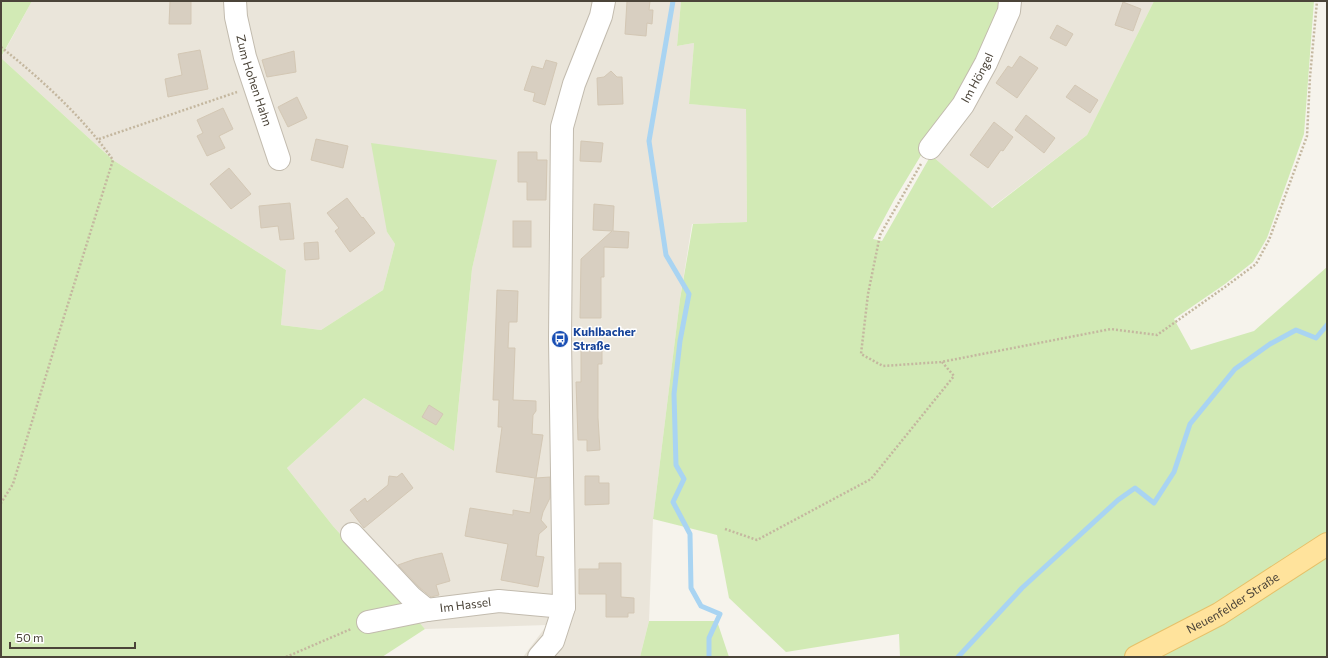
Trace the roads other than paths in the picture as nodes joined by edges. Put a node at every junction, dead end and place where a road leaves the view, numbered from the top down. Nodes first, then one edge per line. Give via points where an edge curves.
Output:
1 (235, 1) edge
2 (604, 1) edge
3 (1010, 1) edge
4 (930, 148) road end
5 (279, 158) dead end
6 (352, 534) dead end
7 (1327, 544) edge
8 (564, 607) junction
9 (427, 610) junction
10 (368, 622) road end
11 (539, 657) edge
12 (1136, 657) edge

1 - 5 street, Zum Hohen Hahn via 245,57
2 - 8 street via 601,16 574,84 562,127 560,339
3 - 4 street, Im Höngel via 1009,11 986,63 963,105
6 - 9 street via 410,597
7 - 12 main road, Neuenfelder Straße via 1219,614
8 - 9 street, Im Hassel via 499,601
8 - 11 street via 553,641
9 - 10 street, Im Hassel

